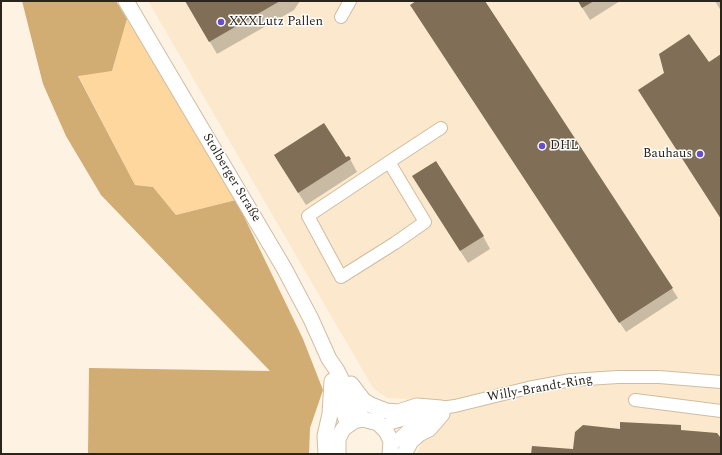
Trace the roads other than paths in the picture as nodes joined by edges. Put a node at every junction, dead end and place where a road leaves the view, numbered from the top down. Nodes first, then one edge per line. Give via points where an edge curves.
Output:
1 (126, 1) edge
2 (350, 1) edge
3 (341, 17) dead end
4 (441, 128) dead end
5 (389, 162) junction
6 (332, 369) junction
7 (721, 382) edge
8 (635, 400) dead end
9 (446, 409) junction
10 (721, 411) edge
11 (363, 419) junction
12 (348, 424) junction
13 (382, 426) junction
14 (390, 450) edge
15 (326, 454) edge
16 (338, 454) edge
17 (404, 454) edge

1 - 6 main road, Stolberger Straße via 284,268 311,319
2 - 3 street
4 - 5 street
5 - 5 street via 308,216 341,277 425,222
6 - 9 main road via 364,401 379,409 398,412 417,406
6 - 11 main road, Stolberger Straße
6 - 12 main road, Stolberger Straße
6 - 15 main road, Stolberger Straße via 330,414 325,436
7 - 9 street, Willy-Brandt-Ring via 659,376 571,380
8 - 10 street
9 - 13 street, Willy-Brandt-Ring
9 - 14 street, Willy-Brandt-Ring via 407,431
9 - 17 main road via 429,429 411,441
11 - 12 main road
11 - 13 main road
12 - 16 main road via 338,439
13 - 14 main road via 389,436

